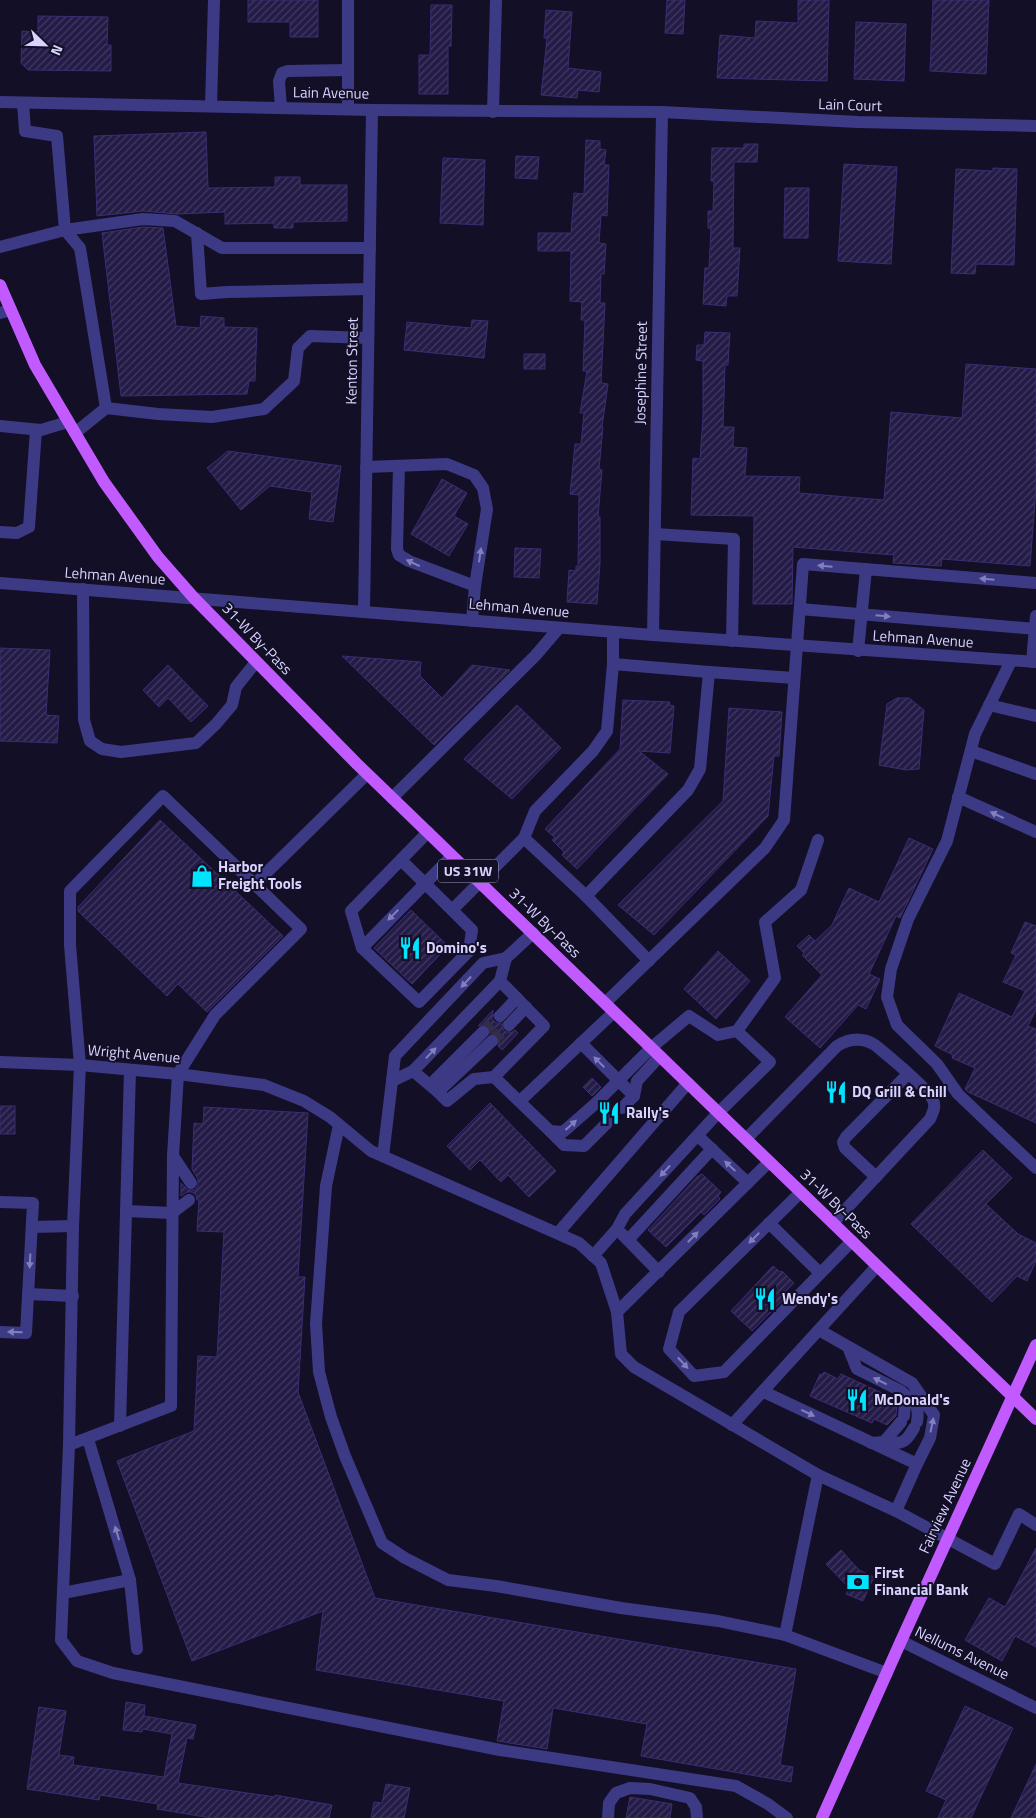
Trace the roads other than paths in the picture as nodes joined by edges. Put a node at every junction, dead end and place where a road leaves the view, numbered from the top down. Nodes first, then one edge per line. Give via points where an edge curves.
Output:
1 (214, 0) edge
2 (348, 0) edge
3 (496, 0) edge
4 (348, 70) junction
5 (0, 102) edge
6 (23, 103) junction
7 (211, 106) junction
8 (281, 108) junction
9 (348, 109) junction
10 (372, 110) junction
11 (493, 112) junction
12 (662, 112) junction
13 (1036, 126) edge
14 (65, 230) junction
15 (197, 233) junction
16 (0, 247) edge
17 (370, 248) junction
18 (0, 284) edge
19 (369, 289) junction
20 (6, 312) edge
21 (368, 338) junction
22 (106, 408) junction
23 (0, 426) edge
24 (72, 427) junction
25 (36, 430) junction
26 (399, 466) junction
27 (366, 467) junction
28 (0, 532) edge
29 (655, 534) junction
30 (866, 569) junction
31 (0, 583) edge
32 (1036, 583) edge
33 (475, 586) junction
34 (84, 590) junction
35 (194, 598) junction
36 (800, 609) junction
37 (364, 612) junction
38 (862, 614) junction
39 (1036, 616) edge
40 (472, 621) junction
41 (559, 628) junction
42 (1035, 629) edge
43 (613, 632) junction
44 (653, 636) junction
45 (732, 641) junction
46 (797, 646) junction
47 (858, 651) junction
48 (1011, 660) junction
49 (256, 662) junction
50 (1034, 662) edge
51 (613, 664) junction
52 (709, 672) junction
53 (794, 678) junction
54 (989, 705) junction
55 (1036, 716) edge
56 (971, 751) junction
57 (367, 774) junction
58 (1036, 774) edge
59 (958, 797) junction
60 (392, 798) junction
61 (428, 832) junction
62 (1036, 832) edge
63 (524, 838) junction
64 (818, 840) dead end
65 (452, 856) junction
66 (402, 860) junction
67 (480, 882) junction
68 (425, 883) junction
69 (255, 884) junction
70 (586, 896) junction
71 (452, 910) junction
72 (532, 934) junction
73 (362, 948) junction
74 (470, 951) junction
75 (506, 958) junction
76 (649, 961) junction
77 (483, 963) junction
78 (500, 981) junction
79 (521, 1003) junction
80 (605, 1003) junction
81 (614, 1012) junction
82 (500, 1016) tunnel mouth
83 (509, 1025) tunnel mouth
84 (737, 1031) junction
85 (488, 1037) tunnel mouth
86 (581, 1043) junction
87 (656, 1052) junction
88 (0, 1062) edge
89 (80, 1065) junction
90 (130, 1070) junction
91 (413, 1071) junction
92 (178, 1074) junction
93 (908, 1074) junction
94 (494, 1077) junction
95 (618, 1080) junction
96 (392, 1081) junction
97 (688, 1083) junction
98 (434, 1088) junction
99 (634, 1096) junction
100 (520, 1101) junction
101 (718, 1113) junction
102 (340, 1125) junction
103 (550, 1131) junction
104 (698, 1136) junction
105 (746, 1139) junction
106 (712, 1149) junction
107 (173, 1156) junction
108 (383, 1156) junction
109 (769, 1162) junction
110 (1036, 1168) edge
111 (876, 1177) junction
112 (191, 1183) dead end
113 (748, 1183) junction
114 (801, 1192) junction
115 (189, 1200) dead end
116 (0, 1202) edge
117 (126, 1210) junction
118 (172, 1213) junction
119 (769, 1223) junction
120 (833, 1223) junction
121 (73, 1226) junction
122 (32, 1227) junction
123 (617, 1229) junction
124 (558, 1233) junction
125 (628, 1240) junction
126 (852, 1241) junction
127 (593, 1256) junction
128 (878, 1266) junction
129 (659, 1272) junction
130 (820, 1273) junction
131 (28, 1294) junction
132 (73, 1296) junction
133 (617, 1312) junction
134 (819, 1330) junction
135 (0, 1332) edge
136 (1036, 1345) edge
137 (848, 1347) junction
138 (764, 1392) junction
139 (901, 1392) junction
140 (1013, 1396) junction
141 (1036, 1419) edge
142 (732, 1425) junction
143 (120, 1426) junction
144 (88, 1439) junction
145 (884, 1442) junction
146 (871, 1443) junction
147 (69, 1445) junction
148 (917, 1464) junction
149 (818, 1475) junction
150 (896, 1511) junction
151 (1036, 1525) edge
152 (947, 1539) junction
153 (130, 1580) junction
154 (63, 1593) junction
155 (785, 1635) junction
156 (901, 1641) junction
157 (137, 1649) dead end
158 (886, 1673) junction
159 (1036, 1708) edge
160 (781, 1816) edge
161 (608, 1818) edge
162 (697, 1818) edge
163 (822, 1818) edge

1 - 7 street
2 - 4 street
3 - 11 street
4 - 8 street via 288,70 282,73 279,81
4 - 9 street
5 - 6 street, Lain Avenue
6 - 7 street, Lain Avenue
6 - 14 street via 25,131 57,136
7 - 8 street, Lain Avenue
8 - 9 street, Lain Avenue
9 - 10 street, Lain Avenue
10 - 11 street, Lain Avenue
10 - 17 street, Kenton Street
11 - 12 street, Lain Avenue
12 - 13 street, Lain Court via 858,122
12 - 29 street, Josephine Street
14 - 15 street via 143,220 175,221
14 - 16 street
14 - 22 street via 80,248
15 - 17 street via 222,248
15 - 19 street via 202,294
17 - 19 street, Kenton Street
18 - 20 main road, 31-W By-Pass / US 31W
19 - 21 street, Kenton Street
20 - 24 main road, 31-W By-Pass / US 31W
21 - 22 street via 310,336 298,348 294,381 264,409 212,417
21 - 27 street, Kenton Street
22 - 24 street
23 - 25 street
24 - 25 street
24 - 35 main road, 31-W By-Pass / US 31W via 109,490 158,557
25 - 28 street via 29,527 17,533
26 - 27 street
33 -> 26 street via 399,555 396,548
33 -> 26 street via 487,509 483,488 474,475 447,464
27 - 37 street, Kenton Street
29 - 44 street, Josephine Street
29 - 45 street via 734,539
32 -> 30 street
30 -> 36 street via 803,564
30 - 38 street
31 - 34 street, Lehman Avenue
33 - 40 street
34 - 35 street, Lehman Avenue
34 - 49 street via 84,720 90,741 102,750 121,752 196,743 232,705 236,687
35 - 37 street, Lehman Avenue
35 - 49 main road, 31-W By-Pass / US 31W
36 - 38 street
36 - 46 street
37 - 40 street, Lehman Avenue
38 -> 42 street
38 - 47 street
39 - 42 street
40 - 41 street, Lehman Avenue
41 - 43 street, Lehman Avenue
41 - 60 street via 535,656
42 - 50 street
43 - 44 street, Lehman Avenue
43 - 51 street
44 - 45 street, Lehman Avenue
45 - 46 street, Lehman Avenue
46 - 47 street, Lehman Avenue
46 - 53 street
47 - 48 street, Lehman Avenue
48 - 50 street, Lehman Avenue
48 - 54 street
49 - 57 main road, 31-W By-Pass / US 31W
51 - 52 street
51 - 63 street via 606,731 593,751 535,811
52 - 53 street
52 - 70 street via 700,770 688,790
53 - 76 street via 784,820 765,848
54 - 55 street
54 - 56 street
56 - 58 street
56 - 59 street
57 - 60 main road, 31-W By-Pass / US 31W
57 - 69 street
62 -> 59 street
59 - 110 street via 947,842 908,919 891,969 887,997 897,1024 937,1064 958,1094
60 - 61 main road, 31-W By-Pass / US 31W
61 - 65 main road, 31-W By-Pass / US 31W
61 - 66 street
63 - 67 street
63 - 70 street
64 - 84 street via 801,890 765,922 775,978
65 - 67 main road, 31-W By-Pass / US 31W
65 - 68 street
66 - 68 street
66 - 73 street via 351,912
67 - 71 street
67 - 72 main road, 31-W By-Pass / US 31W
68 - 71 street
68 -> 73 street
69 - 89 street via 163,796 70,891 70,945
69 - 92 street via 301,929 215,1015
70 - 76 street
71 - 74 street via 472,930
72 - 75 street
72 - 80 main road, 31-W By-Pass / US 31W
73 - 74 street via 419,1002
74 - 77 street
75 - 77 street
75 - 78 street
76 - 80 street
77 -> 96 street via 395,1056
78 - 79 street
91 -> 78 street
79 - 82 street
79 - 83 street
79 - 94 street via 544,1026
80 - 81 main road, 31-W By-Pass / US 31W
81 - 86 street
81 - 87 main road, 31-W By-Pass / US 31W
84 - 87 street via 718,1035 690,1016
84 - 101 street via 770,1062
85 - 98 street
95 -> 86 street
86 - 100 street
87 - 95 street
87 - 97 main road, 31-W By-Pass / US 31W
87 - 99 street via 636,1081
88 - 89 street, Wright Avenue
89 - 90 street, Wright Avenue
89 - 121 street
90 - 92 street, Wright Avenue
90 - 117 street
91 - 96 street
91 - 98 street
92 - 102 street, Wright Avenue via 264,1085 304,1101
92 - 107 street
93 - 105 street via 870,1042 854,1038 844,1041
93 - 111 street via 933,1098 935,1107 930,1119
93 - 111 street via 843,1142 845,1148
94 - 98 street via 474,1079 446,1101
94 - 100 street
95 - 99 street
103 -> 95 street via 563,1132
96 - 108 street
97 - 101 main road, 31-W By-Pass / US 31W
97 - 124 street
99 - 103 street via 584,1146 564,1145
100 - 103 street
101 - 104 street
101 - 105 main road, 31-W By-Pass / US 31W
102 - 108 street, Wright Avenue via 371,1151
102 - 155 street via 325,1196 316,1324 319,1372 345,1456 382,1542 448,1580 718,1621
104 - 106 street
104 -> 123 street via 625,1214
105 - 109 main road, 31-W By-Pass / US 31W
113 -> 106 street
106 - 125 street
107 - 112 street
107 - 118 street
108 - 124 street, Wright Avenue
109 - 113 street
109 - 114 main road, 31-W By-Pass / US 31W
111 - 120 street
129 -> 113 street
114 - 119 street
114 - 120 main road, 31-W By-Pass / US 31W
115 - 118 street
116 - 122 street via 33,1203
117 - 118 street
117 - 143 street
118 - 143 street via 170,1406
119 - 130 street
119 -> 130 street via 679,1312 669,1349 694,1376 724,1372
120 - 126 main road, 31-W By-Pass / US 31W
121 - 122 street
121 - 132 street
122 -> 131 street
123 - 125 street
123 - 127 street
124 - 127 street, Wright Avenue via 579,1243
125 - 129 street
126 - 128 main road, 31-W By-Pass / US 31W
126 - 130 street
127 - 133 street, Wright Avenue via 601,1262
128 - 134 street
128 - 140 main road, 31-W By-Pass / US 31W
129 - 133 street
131 - 132 street
131 -> 135 street via 26,1332
132 - 147 street
133 - 142 street, Wright Avenue via 621,1354 634,1367
134 - 137 street
134 - 138 street
136 - 140 main road, Fairview Avenue
139 -> 137 street via 856,1369
148 -> 137 street via 930,1438 934,1416 912,1383
138 - 142 street
138 -> 146 street
139 - 145 street via 905,1403 902,1419
139 - 145 street via 919,1411 915,1425 907,1440
140 - 141 main road, 31-W By-Pass / US 31W
140 - 152 main road, Fairview Avenue
142 - 149 street, Wright Avenue
143 - 144 street
144 - 147 street
153 -> 144 street
145 - 146 street
146 - 148 street
147 - 154 street
148 - 150 street
149 - 150 street, Wright Avenue
149 - 155 street
150 - 152 street, Wright Avenue
151 - 152 street, Wright Avenue via 1019,1514 995,1564
152 - 156 main road, Fairview Avenue
153 - 154 street
153 - 157 street
154 - 160 street via 61,1640 77,1661 113,1674 500,1750 736,1786
155 - 158 street
156 - 158 main road, Fairview Avenue
156 - 159 street, Nellums Avenue
158 - 163 main road, Fairview Avenue
161 - 162 street via 609,1803 616,1793 630,1788 690,1798 696,1806

